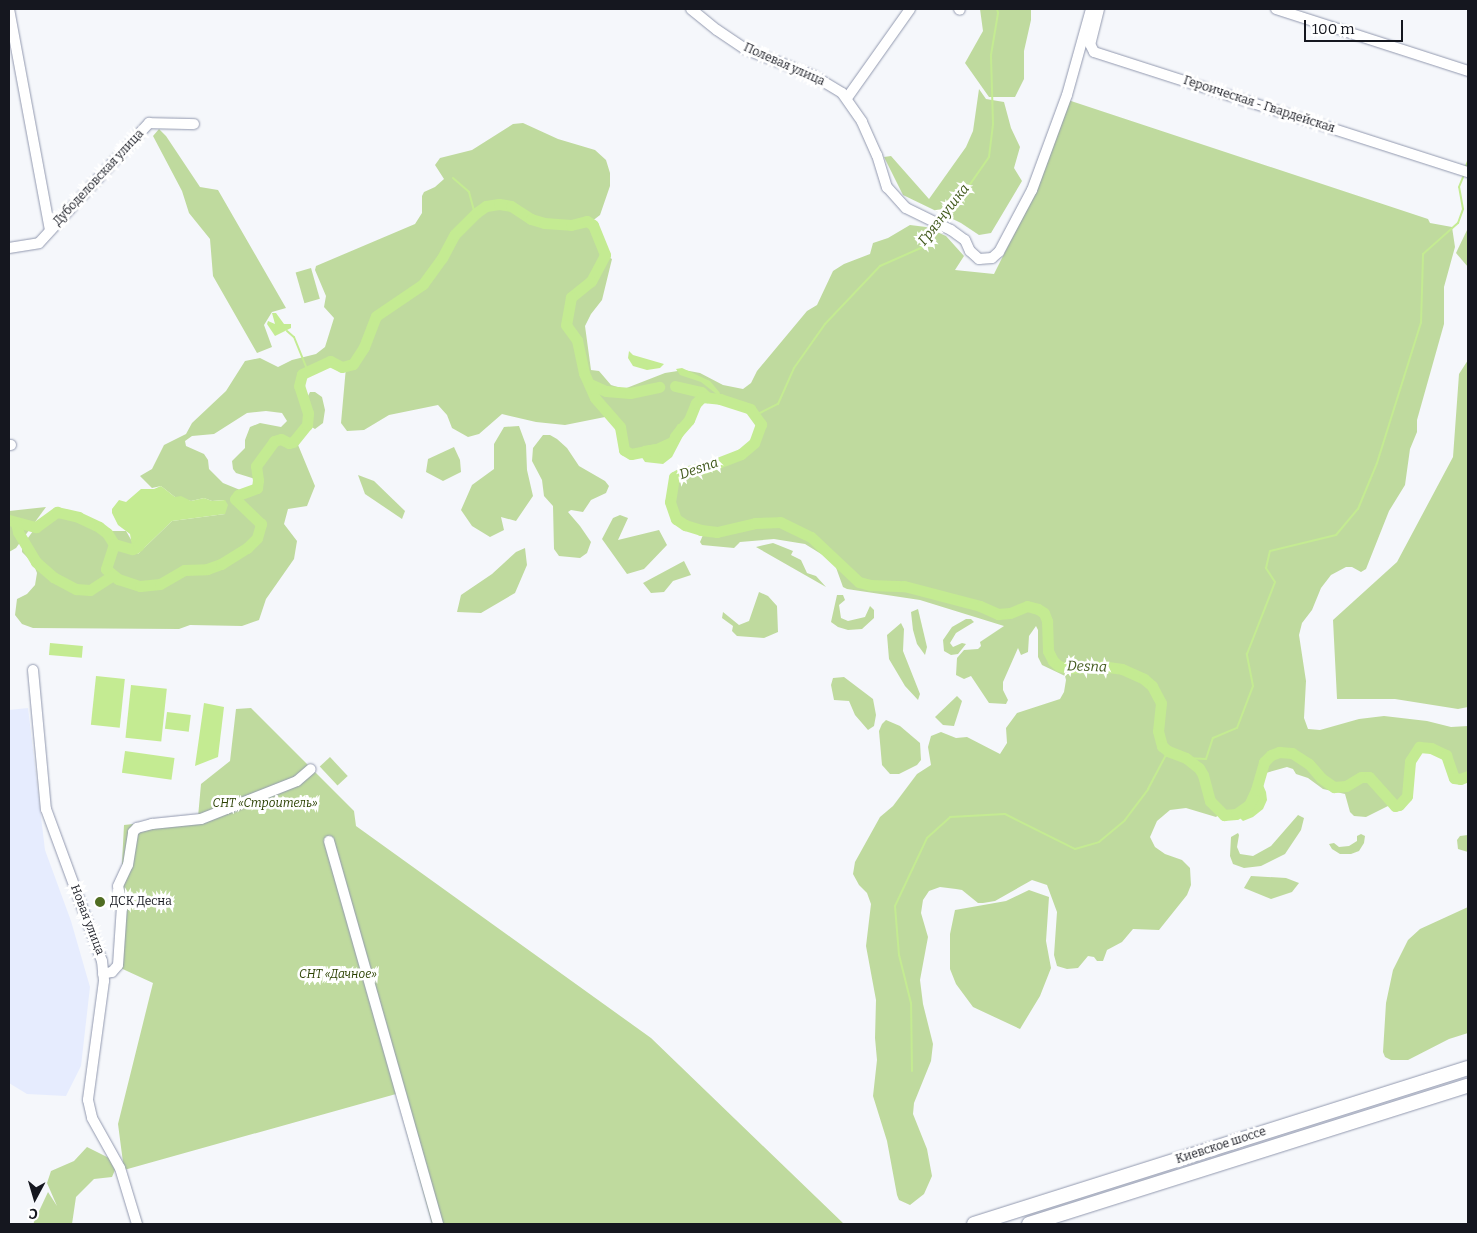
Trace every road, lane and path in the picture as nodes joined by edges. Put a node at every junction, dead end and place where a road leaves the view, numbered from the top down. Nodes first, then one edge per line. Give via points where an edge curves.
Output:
1 (9, 9) edge
2 (692, 9) edge
3 (910, 9) edge
4 (1091, 9) edge
5 (1099, 9) edge
6 (1276, 9) edge
7 (1468, 71) edge
8 (847, 98) junction
9 (194, 124) dead end
10 (1468, 172) edge
11 (50, 230) junction
12 (9, 248) edge
13 (33, 670) dead end
14 (311, 769) dead end
15 (329, 842) dead end
16 (103, 974) junction
17 (1468, 1068) edge
18 (1468, 1086) edge
19 (137, 1224) edge
20 (438, 1224) edge
21 (974, 1224) edge
22 (1029, 1224) edge

1 - 11 street
2 - 8 street, Полевая улица via 745,49 814,76
3 - 8 street
4 - 8 street, Полевая улица via 1067,95 1032,190 999,252 992,258 980,260 970,251 965,240 952,230 906,208 886,187 877,155
5 - 10 street, Героическая - Гвардейская via 1090,44 1094,52
6 - 7 street
9 - 11 street, Дубоделовская улица via 149,123
11 - 12 street, Дубоделовская улица via 39,243
13 - 16 street, Новая улица via 46,809 100,953
14 - 16 street, Новая улица via 297,781 202,819 137,828 133,832 128,865 118,886 122,906 118,965 112,972
15 - 20 street
16 - 19 street, Новая улица via 88,1100 92,1118 120,1168
17 - 21 highway, Киевское шоссе
18 - 22 highway, Киевское шоссе

